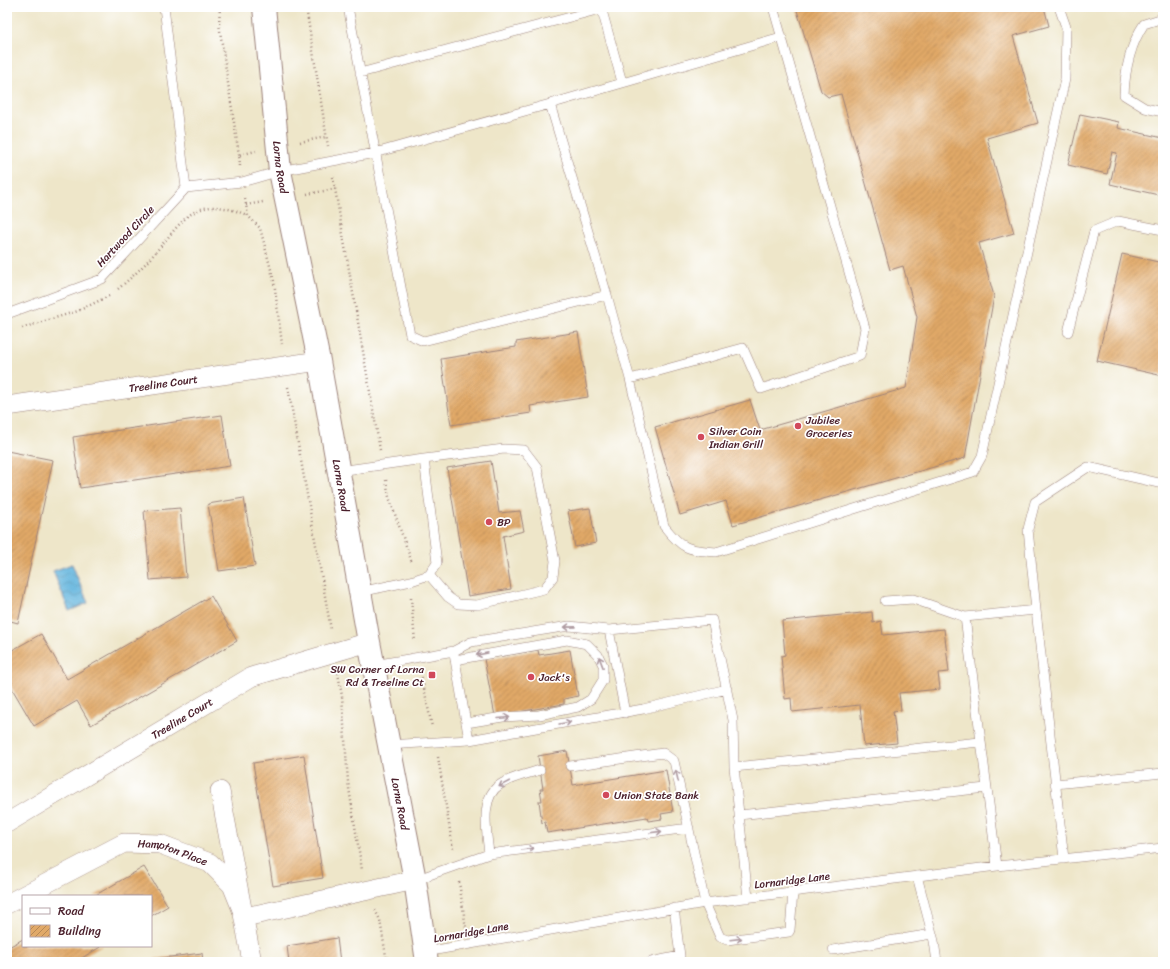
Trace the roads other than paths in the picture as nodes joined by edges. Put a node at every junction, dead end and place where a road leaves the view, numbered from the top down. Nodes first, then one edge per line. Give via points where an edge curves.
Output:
1 (164, 7) edge
2 (264, 7) edge
3 (348, 7) edge
4 (773, 7) edge
5 (1059, 7) edge
6 (603, 8) edge
7 (1163, 18) edge
8 (781, 37) junction
9 (360, 73) junction
10 (622, 82) junction
11 (550, 104) junction
12 (1163, 112) edge
13 (374, 154) junction
14 (280, 171) junction
15 (186, 188) junction
16 (1163, 230) edge
17 (607, 295) junction
18 (7, 314) edge
19 (1068, 332) dead end
20 (319, 361) junction
21 (630, 379) junction
22 (7, 406) edge
23 (424, 459) junction
24 (339, 471) junction
25 (1163, 484) edge
26 (429, 575) junction
27 (360, 592) junction
28 (885, 601) dead end
29 (1036, 610) junction
30 (965, 617) junction
31 (609, 630) junction
32 (369, 642) junction
33 (455, 656) junction
34 (374, 665) junction
35 (726, 689) junction
36 (625, 713) junction
37 (466, 722) junction
38 (469, 740) junction
39 (980, 742) junction
40 (388, 745) junction
41 (570, 766) dead end
42 (734, 768) junction
43 (540, 770) dead end
44 (1163, 773) edge
45 (1055, 784) junction
46 (986, 788) junction
47 (220, 791) dead end
48 (739, 815) junction
49 (7, 823) edge
50 (689, 828) junction
51 (1163, 848) edge
52 (489, 854) junction
53 (1064, 859) junction
54 (997, 866) junction
55 (917, 876) junction
56 (415, 880) junction
57 (793, 892) junction
58 (24, 895) edge
59 (22, 896) edge
60 (748, 898) junction
61 (705, 903) junction
62 (7, 904) edge
63 (674, 908) junction
64 (245, 917) junction
65 (932, 934) junction
66 (833, 950) dead end
67 (426, 957) edge
68 (252, 962) edge
69 (651, 962) edge
70 (937, 962) edge

1 - 15 lane
2 - 14 street, Lorna Road
3 - 9 lane
4 - 8 lane
5 - 21 lane via 1066,27 1065,79 982,456 973,472 716,552 691,550 676,541 664,526
6 - 9 lane
6 - 10 lane
7 - 12 lane via 1144,24 1134,38 1124,76 1124,95 1145,108
8 - 10 lane
8 - 21 lane via 864,328 860,356 761,389 743,348
9 - 13 lane
10 - 11 lane
11 - 13 lane
11 - 17 lane
13 - 14 lane
13 - 17 lane via 410,335 423,342
14 - 15 lane via 242,182
14 - 20 street, Lorna Road
15 - 18 lane, Hartwood Circle via 102,279
16 - 19 lane via 1118,221 1094,231
17 - 21 lane
20 - 22 street, Treeline Court
20 - 24 street, Lorna Road
23 - 24 lane
23 - 26 lane via 437,563
23 - 26 lane via 504,449 524,450 537,467 555,561 553,577 544,589 477,605 458,604 448,597
24 - 27 street, Lorna Road
25 - 29 lane via 1088,467 1035,502 1028,529
26 - 27 lane
27 - 32 street, Lorna Road
28 - 30 lane via 912,598
29 - 30 lane
29 - 45 lane
30 - 39 lane
31 -> 33 lane via 569,626 472,642
31 - 35 lane via 712,620
31 - 36 lane
32 - 34 street, Lorna Road
32 - 49 street, Treeline Court via 251,676
33 - 34 lane via 418,658
33 - 37 lane
37 -> 33 lane via 539,715 578,707 591,699 603,680 603,665 598,655 587,644 567,640
34 - 40 street, Lorna Road
35 - 36 lane
35 - 42 lane via 733,720
38 -> 36 lane
37 - 38 lane
38 - 40 lane
39 - 42 lane
39 - 46 lane
40 - 56 street, Lorna Road
50 -> 41 lane via 674,761 663,754
42 - 48 lane
43 -> 52 lane via 502,783 491,793 486,816
44 - 45 lane
45 - 53 lane
46 - 48 lane
46 - 54 lane
47 - 64 street
48 - 60 lane
52 -> 50 lane
50 - 61 lane
51 - 53 lane, Lornaridge Lane
52 - 56 lane
53 - 54 lane, Lornaridge Lane
54 - 55 lane, Lornaridge Lane
55 - 57 lane, Lornaridge Lane
55 - 65 lane
56 - 64 street
56 - 67 street, Lorna Road
57 - 60 lane, Lornaridge Lane
61 -> 57 lane via 720,937 727,940 749,938 789,932
58 - 64 street, Hampton Place via 124,843 160,844 210,863 232,885
59 - 62 street, Hampton Place
60 - 61 lane, Lornaridge Lane
61 - 63 lane, Lornaridge Lane
63 - 67 lane, Lornaridge Lane via 469,945
63 - 69 lane via 680,956
64 - 68 street
65 - 66 lane
65 - 70 lane

